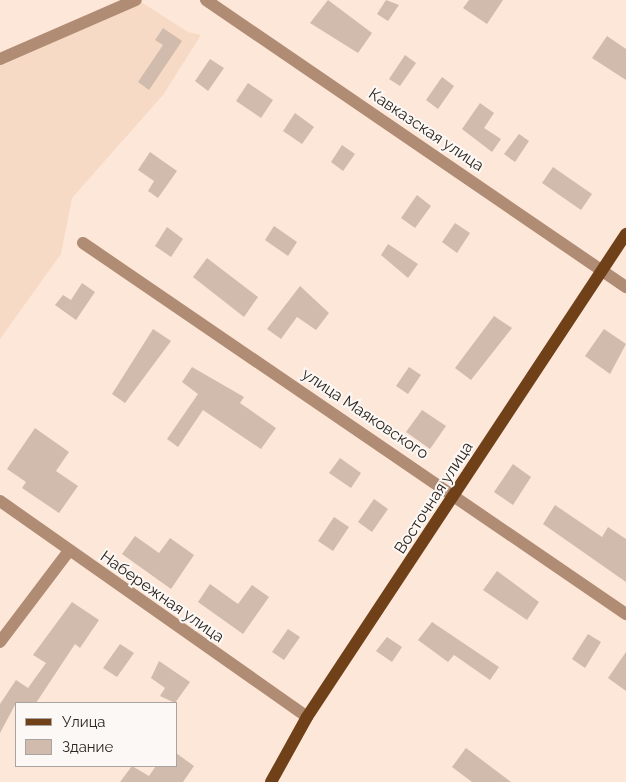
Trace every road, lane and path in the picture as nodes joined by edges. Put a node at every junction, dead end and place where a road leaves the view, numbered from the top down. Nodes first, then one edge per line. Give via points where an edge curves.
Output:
1 (136, 0) edge
2 (206, 0) edge
3 (0, 59) edge
4 (626, 234) edge
5 (83, 243) dead end
6 (602, 270) junction
7 (626, 287) edge
8 (456, 495) junction
9 (0, 501) edge
10 (68, 552) junction
11 (626, 614) edge
12 (0, 642) edge
13 (307, 717) junction
14 (271, 782) edge

1 - 3 street
2 - 6 street, Кавказская улица
4 - 6 main road, Восточная улица
5 - 8 street, улица Маяковского
6 - 7 street, Кавказская улица
6 - 8 main road, Восточная улица
8 - 11 street, улица Маяковского
8 - 13 main road, Восточная улица
9 - 10 street, Набережная улица
10 - 12 street
10 - 13 street, Набережная улица
13 - 14 main road, Восточная улица

